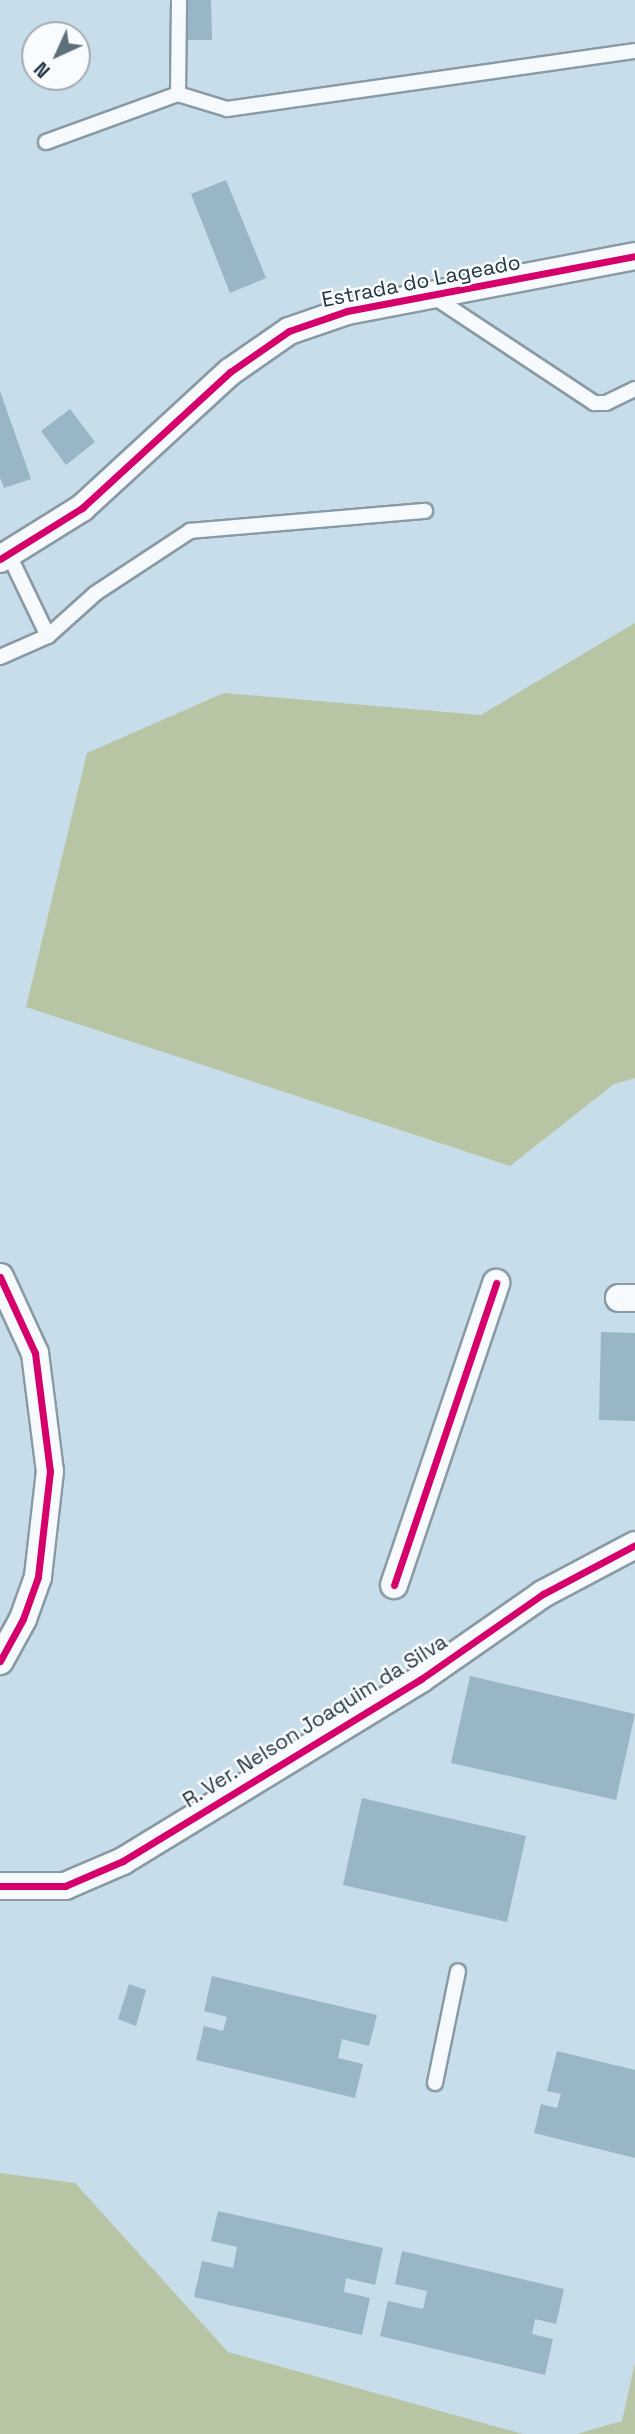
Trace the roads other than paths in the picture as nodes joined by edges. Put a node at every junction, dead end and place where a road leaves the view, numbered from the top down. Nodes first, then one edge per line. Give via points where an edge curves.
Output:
1 (179, 0) edge
2 (635, 51) edge
3 (178, 94) junction
4 (46, 142) dead end
5 (635, 256) edge
6 (430, 295) junction
7 (635, 389) edge
8 (425, 511) dead end
9 (4, 557) edge
10 (48, 636) junction
11 (0, 657) edge
12 (0, 1277) edge
13 (496, 1283) dead end
14 (635, 1545) edge
15 (394, 1585) dead end
16 (0, 1661) edge
17 (0, 1886) edge
18 (458, 1971) dead end
19 (435, 2083) dead end

1 - 3 lane
2 - 3 lane via 227,109
3 - 4 lane
5 - 6 street, Estrada do Lageado
6 - 7 lane via 594,403 606,403
6 - 9 street, Estrada do Lageado via 346,311 289,331 230,372 82,508
8 - 10 lane via 190,531 96,593
9 - 10 lane
10 - 11 lane
12 - 16 street via 35,1353 50,1471 38,1577 23,1619
13 - 15 street
14 - 17 street, R. Ver. Nelson Joaquim da Silva via 543,1594 421,1679 123,1861 65,1886
18 - 19 lane

